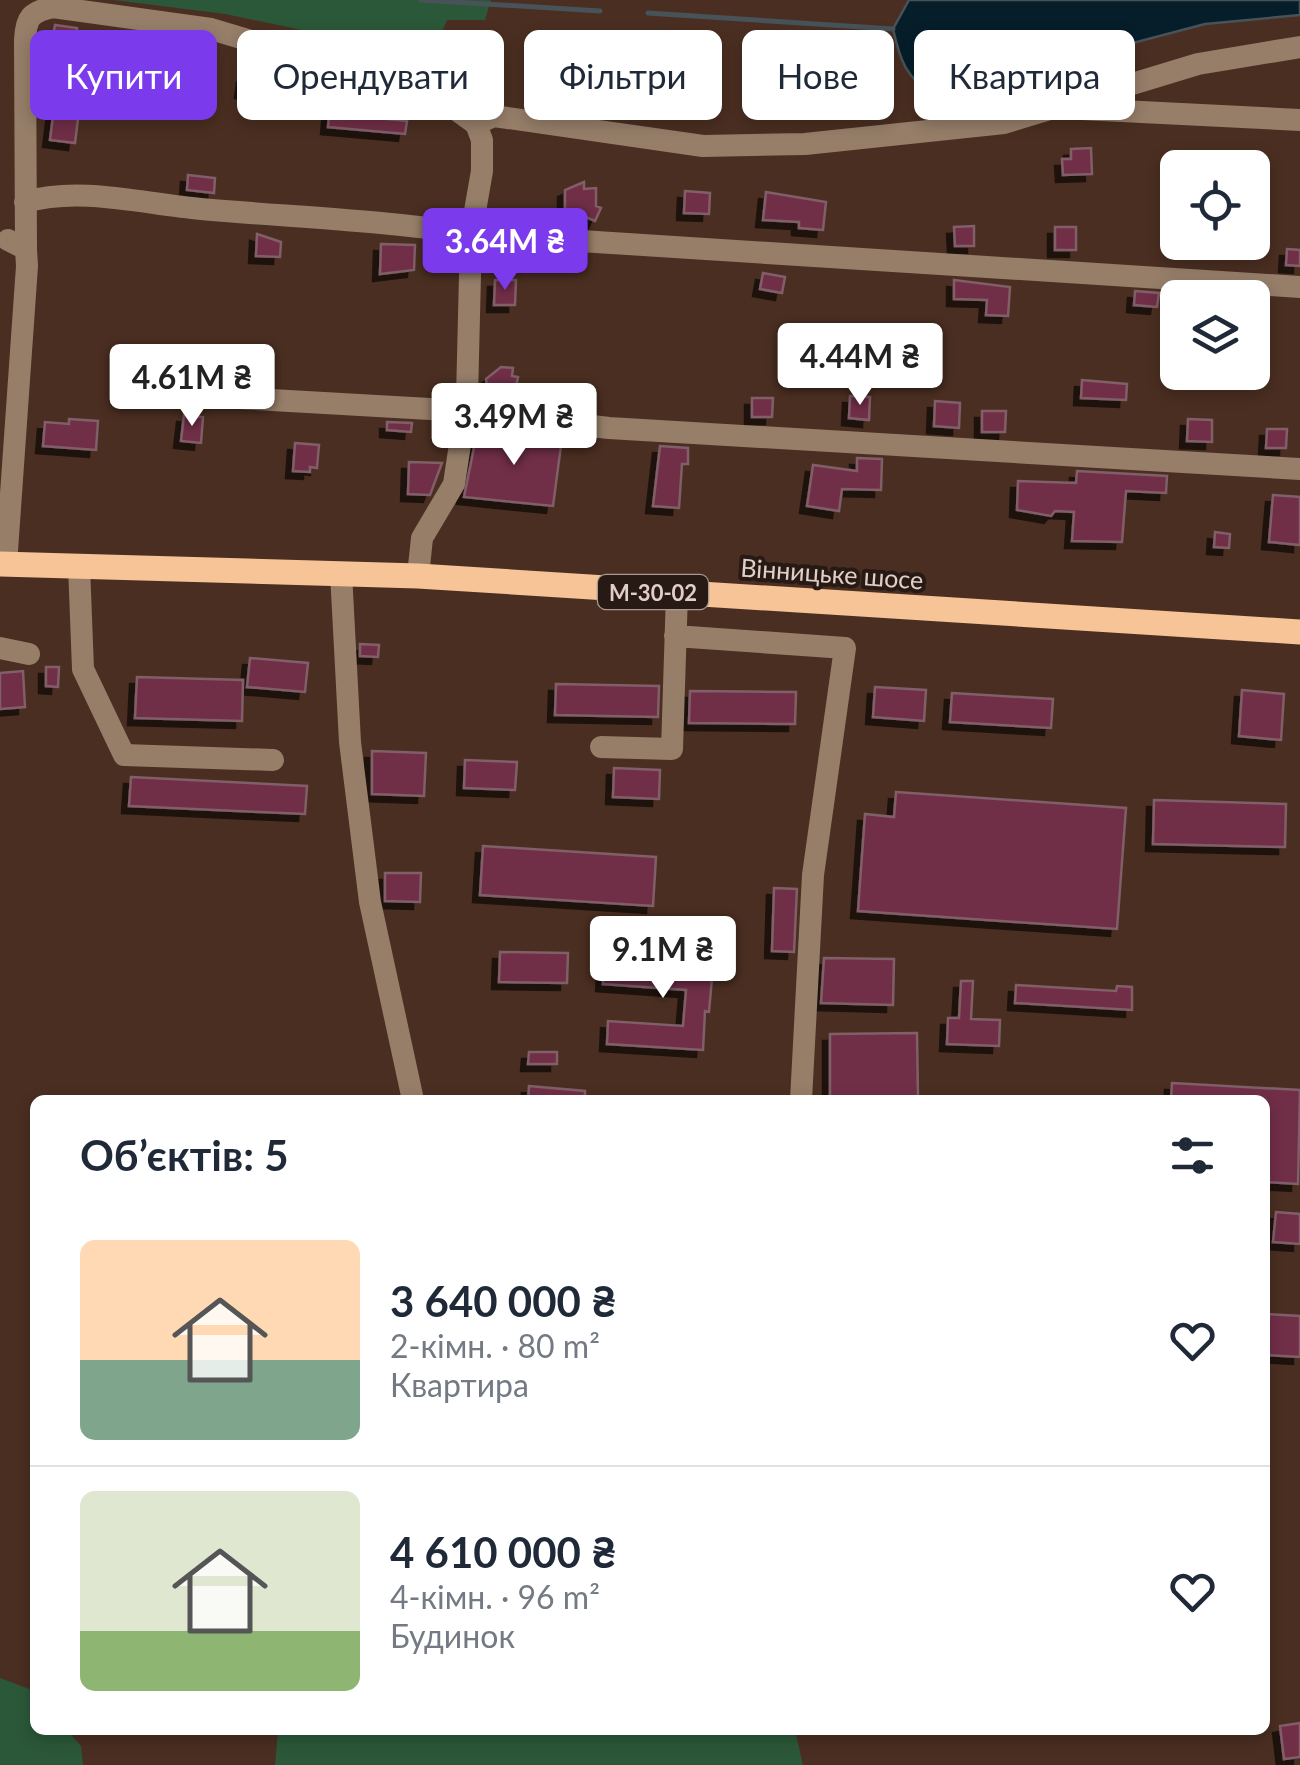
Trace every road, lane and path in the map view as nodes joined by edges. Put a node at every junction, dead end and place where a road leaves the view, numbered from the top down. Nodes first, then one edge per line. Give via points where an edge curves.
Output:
1 (237, 37) edge
2 (1300, 48) edge
3 (1135, 82) edge
4 (1135, 112) edge
5 (485, 120) joint
6 (1010, 120) edge
7 (1300, 120) edge
8 (24, 202) junction
9 (471, 234) junction
10 (15, 241) edge
11 (1300, 287) edge
12 (219, 397) dead end
13 (465, 412) junction
14 (1300, 469) edge
15 (3, 564) edge
16 (80, 566) junction
17 (341, 573) junction
18 (418, 576) junction
19 (677, 593) junction
20 (1300, 632) edge
21 (675, 636) junction
22 (0, 648) edge
23 (30, 654) dead end
24 (602, 747) dead end
25 (273, 760) dead end
26 (412, 1095) edge
27 (801, 1095) edge

1 - 8 street via 53,7 34,11 26,22
2 - 3 street via 1198,64
4 - 7 street
5 - 6 street via 704,146 806,144
5 - 9 street
8 - 9 street via 65,194
8 - 10 street
9 - 11 street
9 - 13 street
10 - 15 street
12 - 13 street
13 - 14 street via 609,428
13 - 18 street via 454,484 422,538
15 - 16 main road, Вінницьке шосе / М-30-02
16 - 17 main road, Вінницьке шосе / М-30-02
16 - 25 street via 83,670 124,754
17 - 18 main road, Вінницьке шосе / М-30-02
17 - 26 street via 350,742 370,902
18 - 19 main road, Вінницьке шосе / М-30-02
19 - 20 main road, Вінницьке шосе / М-30-02
19 - 21 street
21 - 24 street via 672,748
21 - 27 street via 845,648 813,875
22 - 23 street

